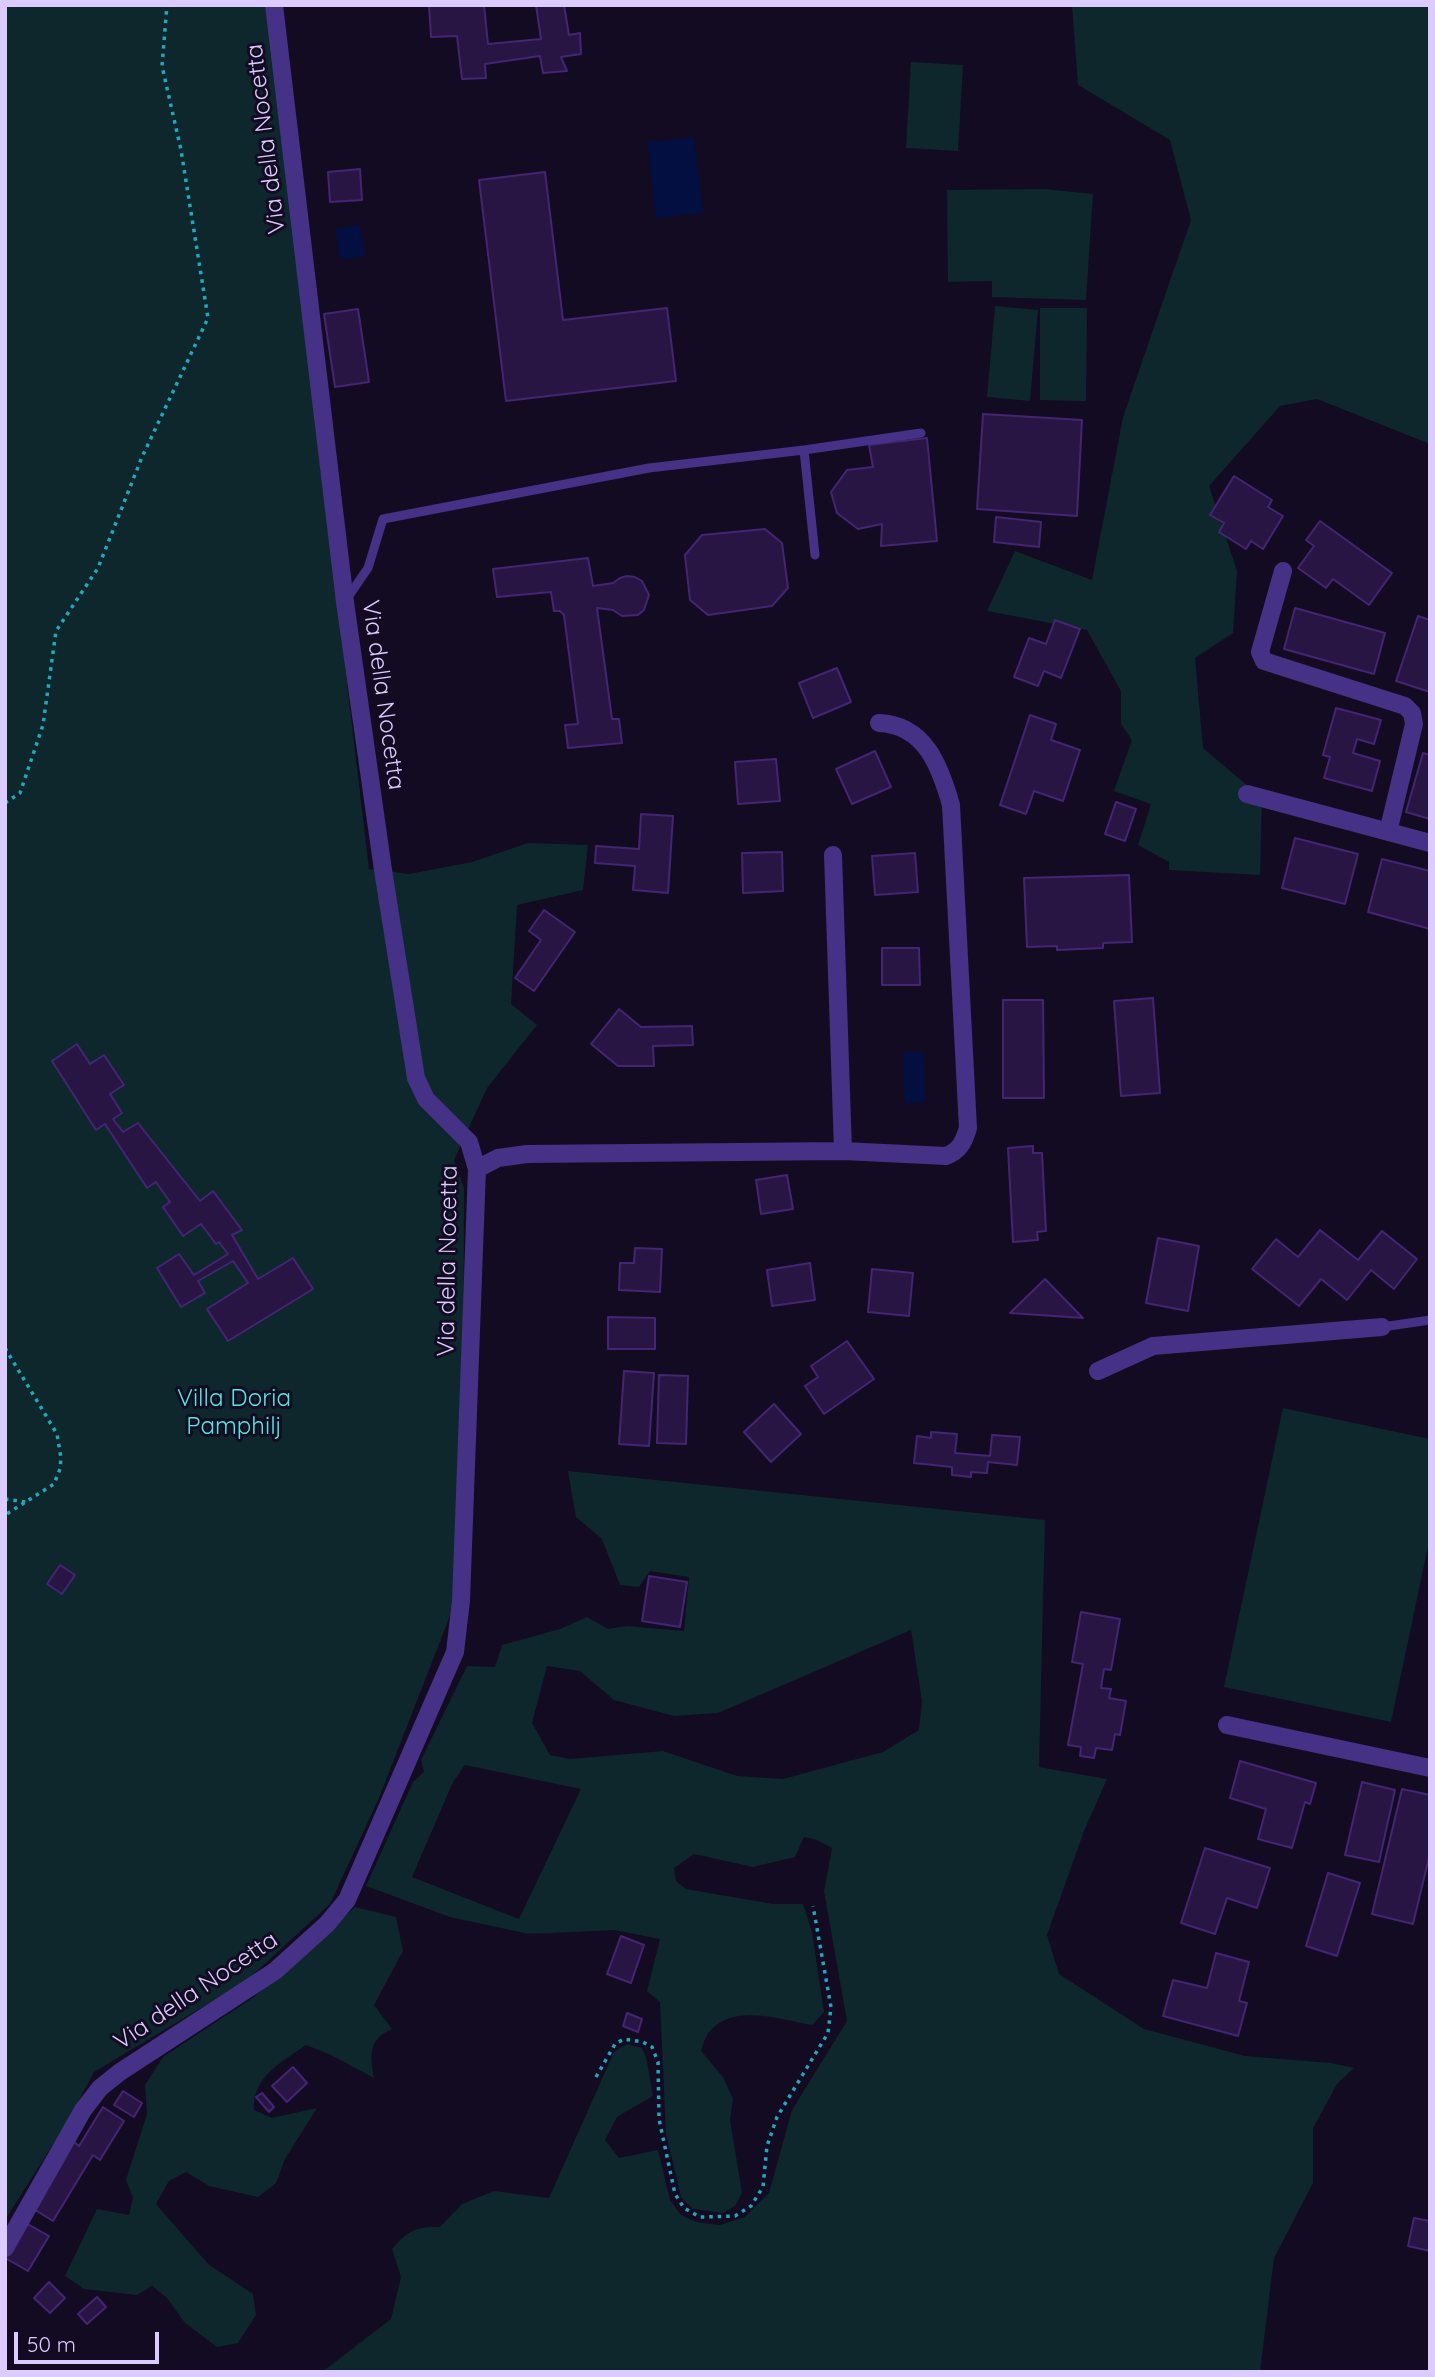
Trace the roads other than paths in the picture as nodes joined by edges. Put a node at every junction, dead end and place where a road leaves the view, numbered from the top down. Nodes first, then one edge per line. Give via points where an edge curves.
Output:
1 (274, 5) edge
2 (921, 433) dead end
3 (804, 450) junction
4 (815, 555) dead end
5 (1283, 571) dead end
6 (345, 602) junction
7 (878, 723) dead end
8 (1247, 794) dead end
9 (1388, 832) junction
10 (1430, 843) edge
11 (833, 855) dead end
12 (843, 1151) junction
13 (477, 1169) junction
14 (1430, 1320) edge
15 (1382, 1327) joint
16 (1098, 1371) dead end
17 (1227, 1725) dead end
18 (1430, 1768) edge
19 (5, 2248) edge

1 - 6 street, Via della Nocetta
2 - 3 lane
3 - 4 lane
3 - 6 lane via 649,468 383,519 368,568
5 - 9 street via 1260,652 1264,661 1405,706 1412,713 1414,724
6 - 13 street, Via della Nocetta via 416,1078 426,1099 469,1142
7 - 12 street via 896,725 922,742 951,805 968,1128 962,1144 946,1156
8 - 9 street
9 - 10 street
11 - 12 street
12 - 13 street via 527,1154 498,1158
13 - 19 street, Via della Nocetta via 461,1601 455,1652 428,1715 338,1912 275,1971 100,2088
14 - 15 lane
15 - 16 street via 1153,1346
17 - 18 street

